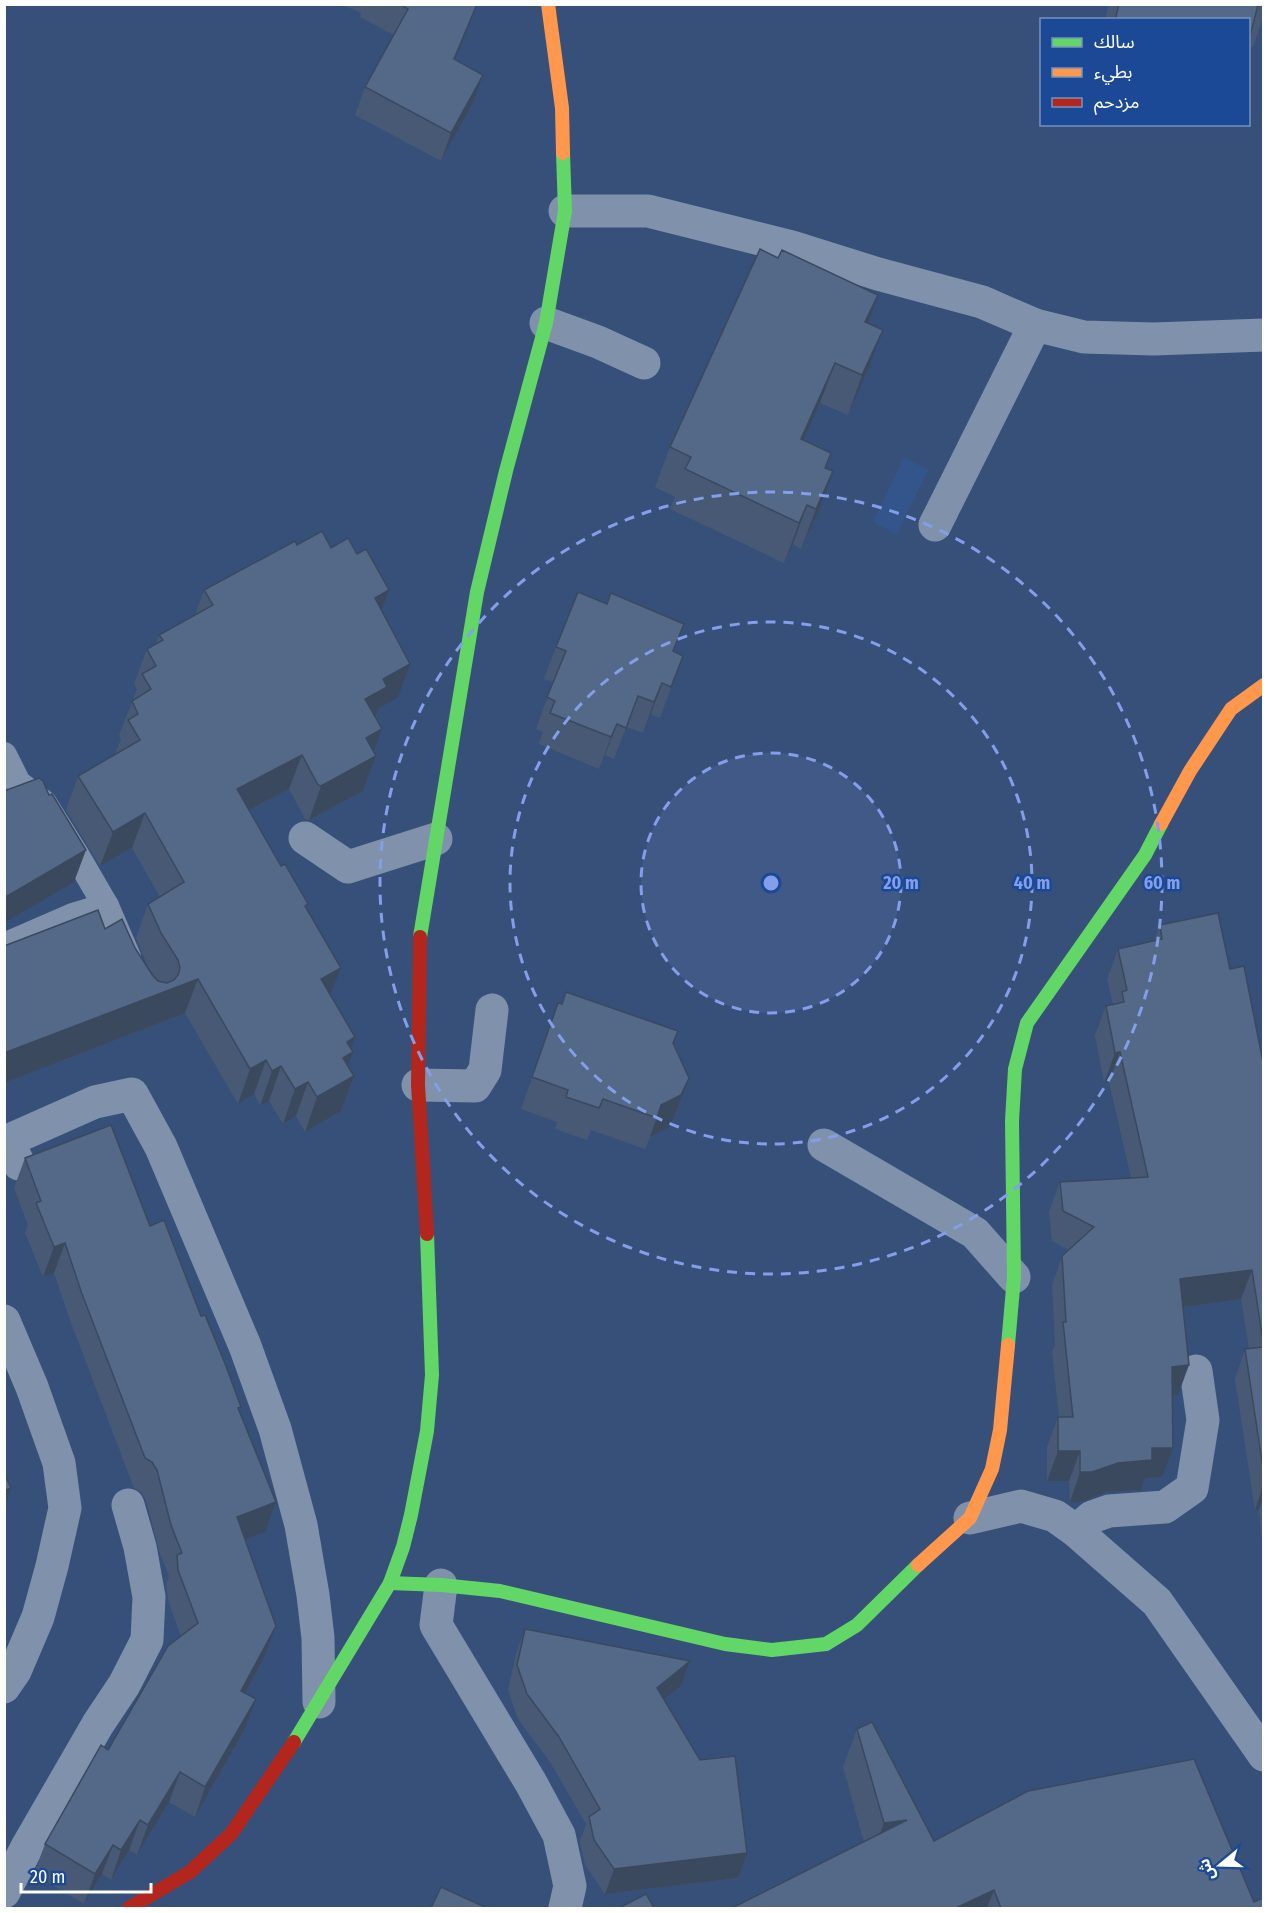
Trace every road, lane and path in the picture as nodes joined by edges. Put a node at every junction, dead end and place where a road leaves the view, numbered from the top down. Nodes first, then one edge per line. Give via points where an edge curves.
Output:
1 (548, 4) edge
2 (566, 211) junction
3 (546, 323) junction
4 (1035, 325) junction
5 (1263, 335) edge
6 (644, 363) dead end
7 (935, 525) dead end
8 (1263, 685) edge
9 (4, 755) edge
10 (11, 785) edge
11 (305, 838) dead end
12 (436, 839) junction
13 (106, 906) junction
14 (4, 946) edge
15 (135, 974) edge
16 (492, 1010) dead end
17 (418, 1085) junction
18 (824, 1145) dead end
19 (19, 1164) dead end
20 (1014, 1277) junction
21 (4, 1321) edge
22 (1196, 1371) dead end
23 (128, 1505) dead end
24 (970, 1518) junction
25 (1076, 1531) junction
26 (390, 1583) junction
27 (441, 1585) junction
28 (4, 1687) edge
29 (319, 1702) junction
30 (1263, 1755) edge
31 (4, 1892) edge
32 (129, 1908) edge
33 (565, 1908) edge

1 - 2 street via 562,108
2 - 3 street
2 - 4 street via 648,211 792,247 982,302
3 - 6 street
3 - 12 street via 477,592
4 - 5 street via 1084,337
4 - 7 street
8 - 20 street via 1231,709 1190,771 1145,855 1027,1023 1015,1069 1012,1121
9 - 10 lane
10 - 13 lane via 44,803
11 - 12 street via 348,867
12 - 17 street via 420,939
13 - 14 lane
13 - 15 lane
16 - 17 street via 485,1070 476,1086
17 - 26 street via 432,1375 427,1431 411,1515
18 - 20 street via 975,1233
19 - 29 street via 7,1141 95,1101 132,1094 161,1147 245,1346 277,1439 301,1525 313,1595
20 - 24 street via 1000,1430 992,1470
21 - 28 street via 59,1463 65,1508 38,1617
22 - 25 street via 1203,1420 1192,1488 1165,1507 1109,1511 1092,1517
23 - 31 street via 149,1597 147,1640
24 - 25 street via 1021,1506 1055,1516
24 - 27 street via 857,1625 825,1644 772,1650 725,1644 500,1591
25 - 30 street via 1157,1602
26 - 27 street
26 - 29 street
27 - 33 street via 436,1625 559,1835 570,1886
29 - 32 street via 231,1834 190,1872

